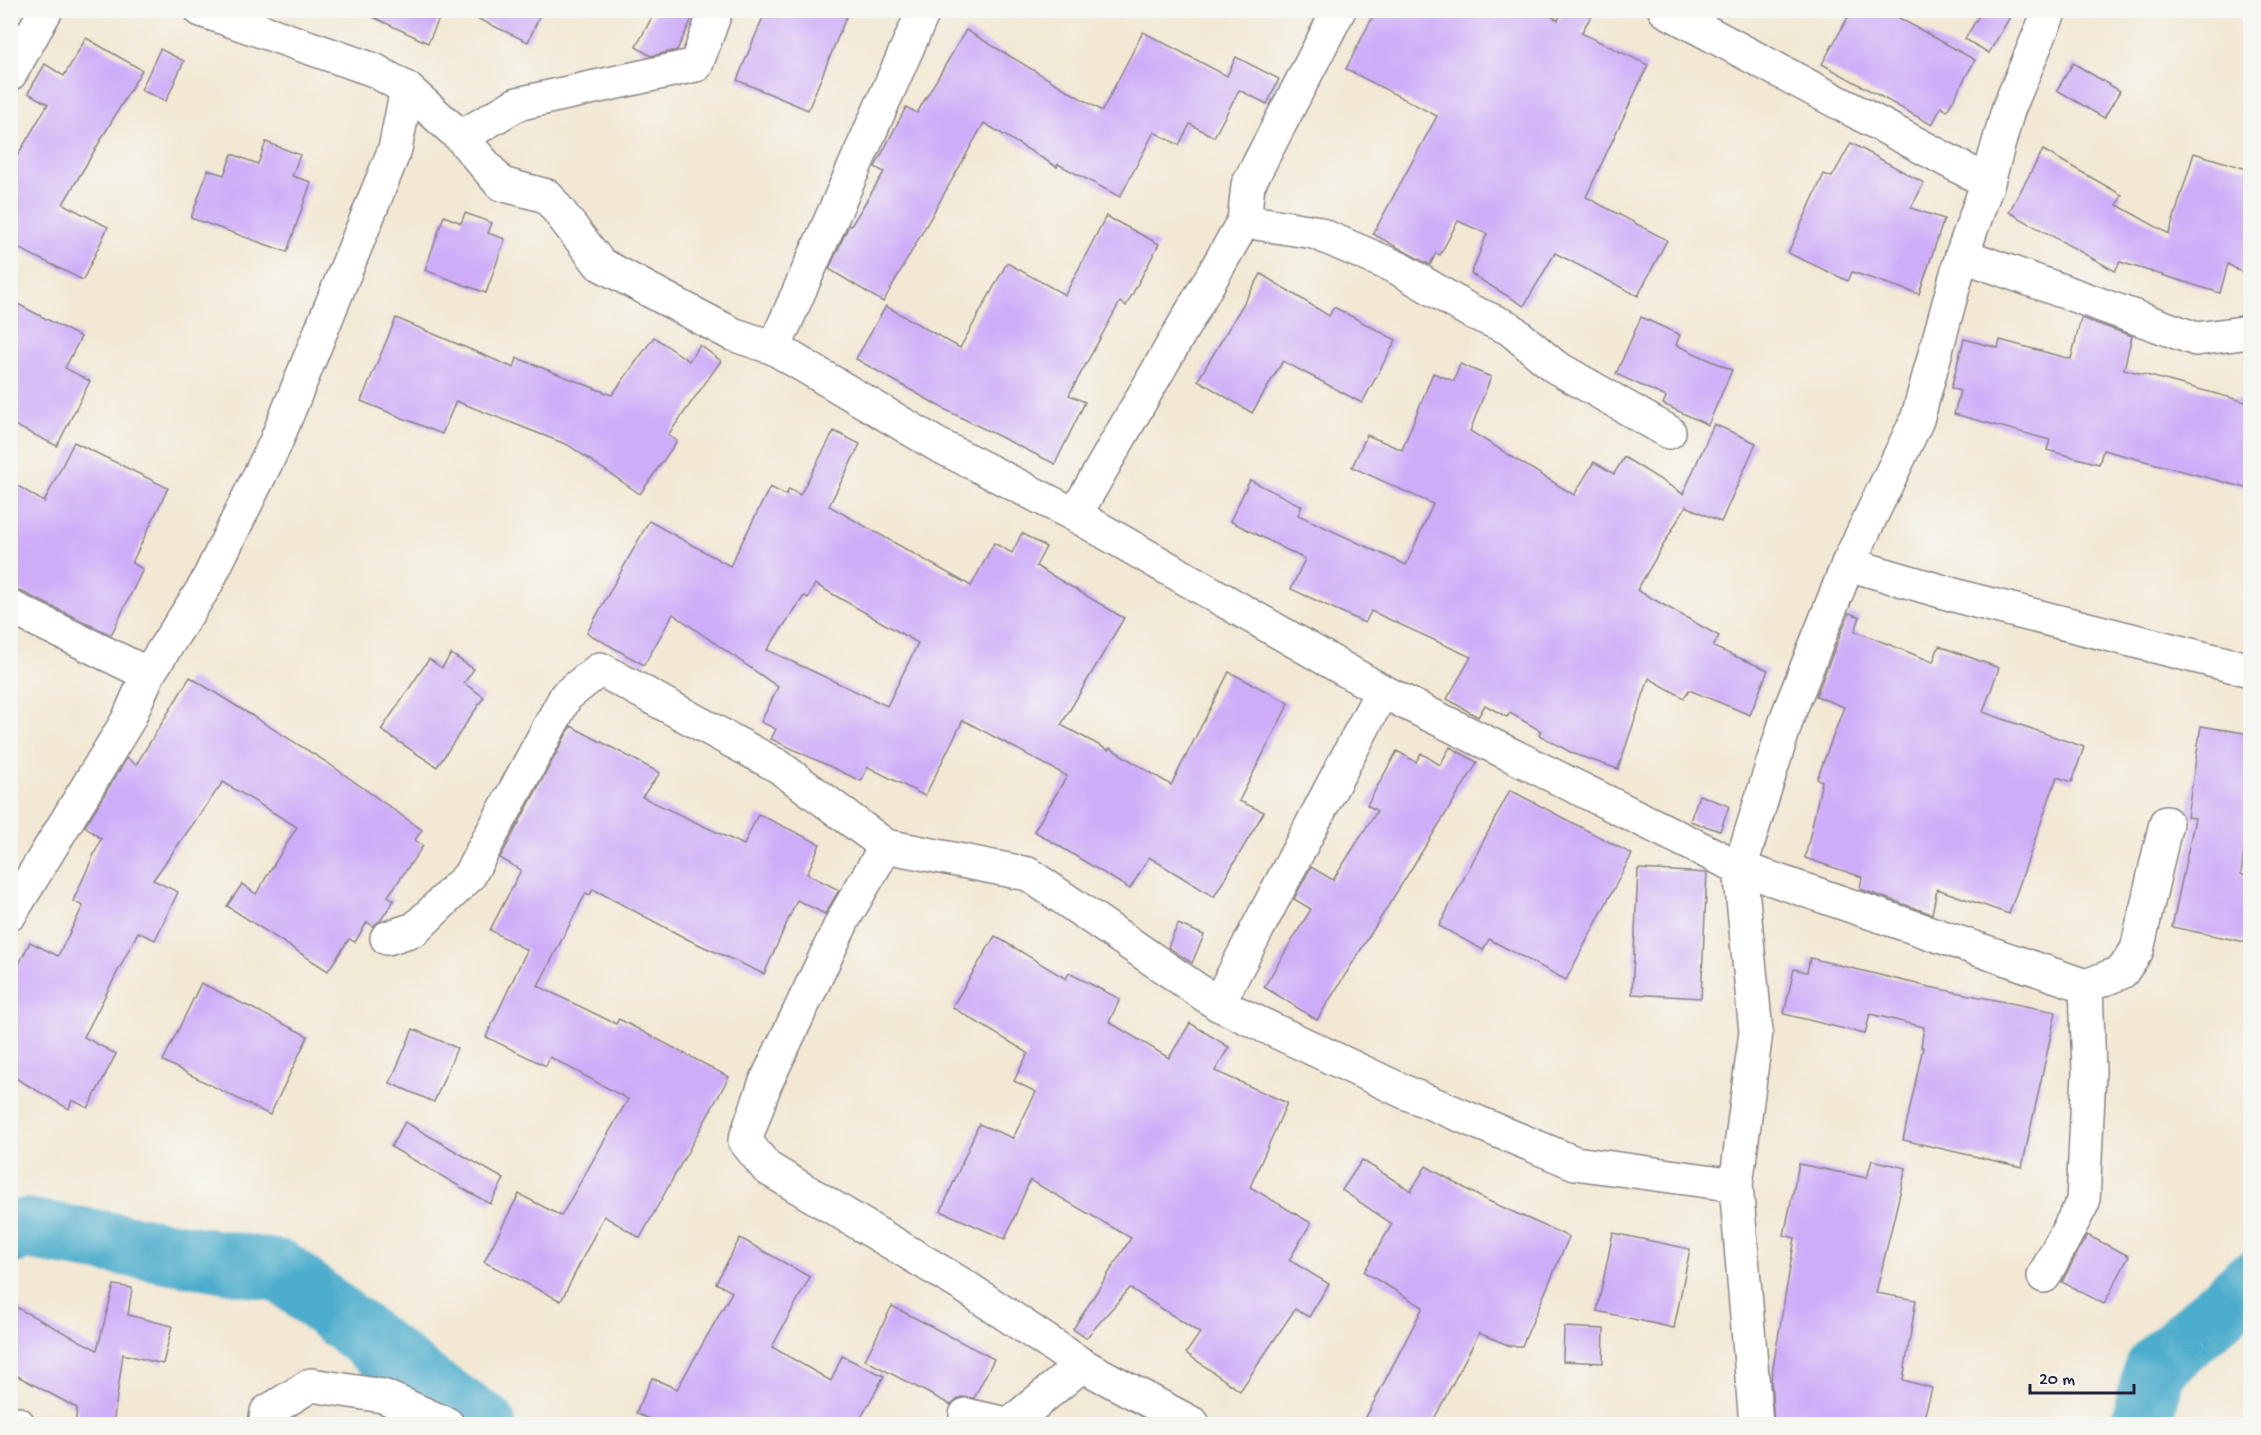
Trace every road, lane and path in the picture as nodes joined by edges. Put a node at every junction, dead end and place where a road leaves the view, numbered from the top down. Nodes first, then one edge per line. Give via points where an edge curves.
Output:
1 (46, 10) edge
2 (201, 10) edge
3 (716, 10) edge
4 (924, 10) edge
5 (1339, 10) edge
6 (1665, 10) edge
7 (2050, 10) edge
8 (10, 74) edge
9 (407, 89) junction
10 (461, 137) junction
11 (1988, 182) junction
12 (1244, 221) junction
13 (1962, 255) junction
14 (2250, 332) edge
15 (774, 348) junction
16 (1669, 432) dead end
17 (1076, 515) junction
18 (1848, 564) junction
19 (10, 607) edge
20 (2250, 670) edge
21 (148, 674) junction
22 (1382, 691) junction
23 (2166, 824) dead end
24 (886, 846) junction
25 (1740, 868) junction
26 (10, 914) edge
27 (387, 938) dead end
28 (2086, 986) junction
29 (1218, 1004) junction
30 (1736, 1185) junction
31 (2044, 1276) dead end
32 (1082, 1365) junction
33 (966, 1415) dead end
34 (10, 1422) edge
35 (18, 1425) edge
36 (265, 1425) edge
37 (447, 1425) edge
38 (1008, 1425) edge
39 (1193, 1425) edge
40 (1756, 1425) edge

1 - 8 street
2 - 9 street via 374,70
3 - 10 street via 696,65 518,104
4 - 15 street
5 - 12 street via 1248,185
6 - 11 street
7 - 11 street via 2008,110
9 - 10 street
9 - 21 street via 395,149 275,444 205,586
10 - 15 street via 501,184 548,196 600,264 732,334
11 - 13 street
12 - 16 street via 1314,232 1398,268 1509,328 1554,366
12 - 17 street
13 - 14 street via 2196,339
13 - 18 street via 1917,420
15 - 17 street via 936,444
17 - 22 street
18 - 20 street via 1968,599
18 - 25 street via 1788,715
19 - 21 street
21 - 26 street via 128,720
22 - 25 street
22 - 29 street
23 - 28 street via 2137,950 2122,972
24 - 27 street via 778,766 600,669 566,696 469,876 415,930
24 - 29 street via 1028,874
24 - 32 street via 844,918 765,1084 745,1141 767,1168 964,1286
25 - 28 street
25 - 30 street via 1756,1032
28 - 31 street via 2089,1072 2083,1202
29 - 30 street via 1407,1093 1575,1162
30 - 40 street
32 - 38 street
32 - 39 street
33 - 38 street
34 - 35 street
36 - 37 street via 267,1412 311,1385 383,1396

